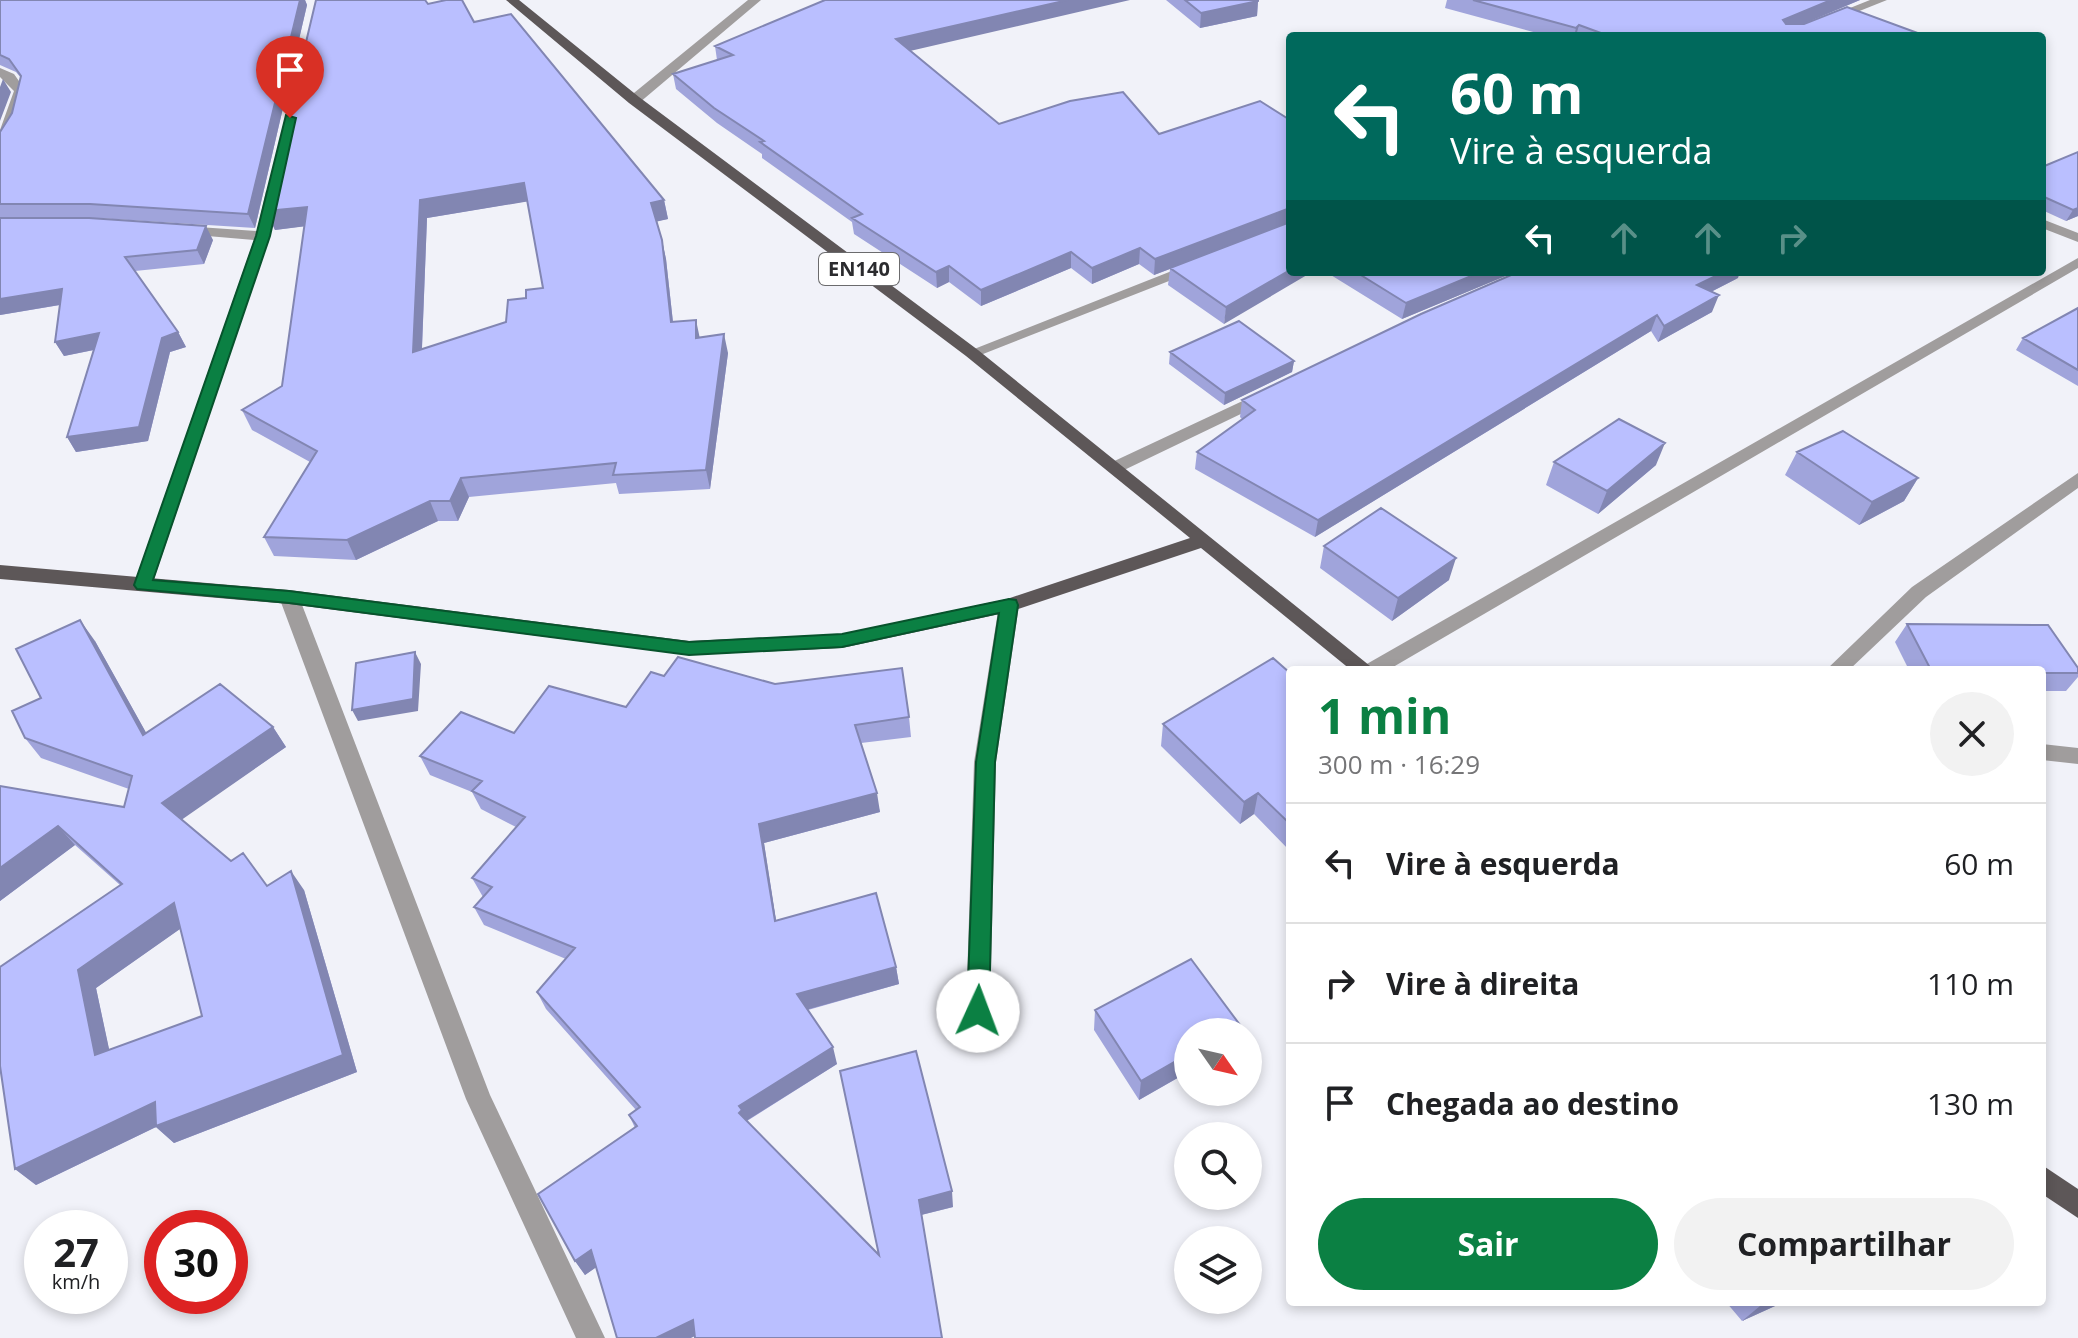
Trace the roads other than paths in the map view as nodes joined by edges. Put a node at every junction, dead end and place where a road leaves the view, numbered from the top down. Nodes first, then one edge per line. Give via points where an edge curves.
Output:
1 (512, 0) edge
2 (755, 0) edge
3 (1881, 0) edge
4 (1797, 32) edge
5 (0, 72) edge
6 (634, 100) junction
7 (0, 141) edge
8 (276, 177) edge
9 (2046, 225) edge
10 (172, 230) edge
11 (263, 236) junction
12 (2078, 238) edge
13 (2078, 262) edge
14 (1203, 263) edge
15 (972, 353) junction
16 (1283, 386) edge
17 (1114, 468) junction
18 (2078, 479) edge
19 (1204, 540) junction
20 (0, 572) edge
21 (143, 585) junction
22 (289, 597) junction
23 (1009, 605) junction
24 (1360, 666) edge
25 (1379, 666) edge
26 (1840, 666) edge
27 (2046, 752) edge
28 (2078, 756) edge
29 (978, 1011) dead end
30 (2046, 1181) edge
31 (2078, 1205) edge
32 (591, 1338) edge

1 - 6 main road, EN140
2 - 6 street
3 - 4 street
5 - 7 street via 20,91
6 - 15 main road, EN140
8 - 11 street
9 - 12 street
10 - 11 street
11 - 21 street
13 - 25 street
14 - 15 street
15 - 17 main road, EN140
16 - 17 street
17 - 19 main road, EN140
18 - 26 street via 1919,592
19 - 23 main road
19 - 24 main road, EN140
20 - 21 main road
21 - 22 main road
22 - 23 main road via 689,648 842,641
22 - 32 street via 479,1099
23 - 29 street via 985,762
27 - 28 street
30 - 31 main road

